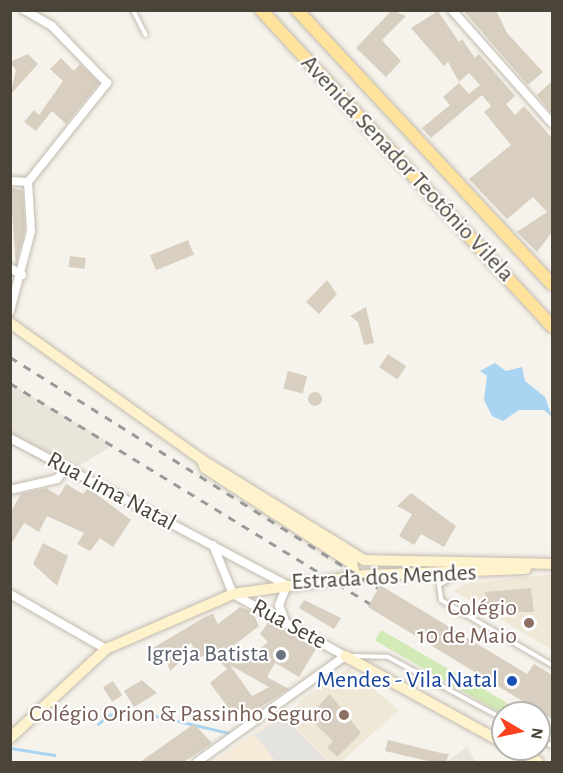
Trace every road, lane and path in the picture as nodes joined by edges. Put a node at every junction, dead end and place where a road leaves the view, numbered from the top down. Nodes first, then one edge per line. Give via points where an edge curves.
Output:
1 (24, 10) edge
2 (133, 10) edge
3 (261, 10) edge
4 (297, 10) edge
5 (452, 10) edge
6 (146, 35) dead end
7 (552, 123) edge
8 (10, 181) edge
9 (28, 182) junction
10 (10, 268) edge
11 (22, 275) junction
12 (552, 284) edge
13 (10, 311) edge
14 (10, 323) edge
15 (552, 327) edge
16 (10, 438) edge
17 (202, 459) junction
18 (65, 469) junction
19 (10, 490) edge
20 (213, 545) junction
21 (552, 565) edge
22 (461, 574) junction
23 (356, 576) junction
24 (286, 583) junction
25 (10, 594) edge
26 (233, 594) junction
27 (286, 622) junction
28 (106, 650) junction
29 (345, 656) junction
30 (552, 665) edge
31 (491, 712) edge
32 (491, 736) edge
33 (10, 738) edge
34 (197, 762) edge

1 - 9 street via 52,26 107,83
2 - 6 lane
3 - 15 main road, Avenida Senador Teotônio Vilela
4 - 12 main road, Avenida Senador Teotônio Vilela
5 - 7 street
8 - 9 street
9 - 11 street via 32,231
10 - 11 street
11 - 13 street
14 - 17 street
16 - 18 street, Rua Lima Natal
17 - 21 street via 369,561
17 - 23 street via 205,468 352,564
18 - 19 street via 57,478
18 - 20 street, Rua Lima Natal
20 - 24 street, Rua Lima Natal
20 - 26 street
21 - 22 street, Estrada dos Mendes
22 - 23 street, Estrada dos Mendes
22 - 30 lane via 439,585 441,600
23 - 24 street, Estrada dos Mendes
24 - 26 street, Estrada dos Mendes
24 - 27 street via 279,605
25 - 28 street
26 - 27 street, Rua Sete
26 - 28 street, Estrada dos Mendes
27 - 29 street, Rua Sete
28 - 33 street, Estrada dos Mendes
29 - 31 lane via 388,657
29 - 32 street
29 - 34 street

